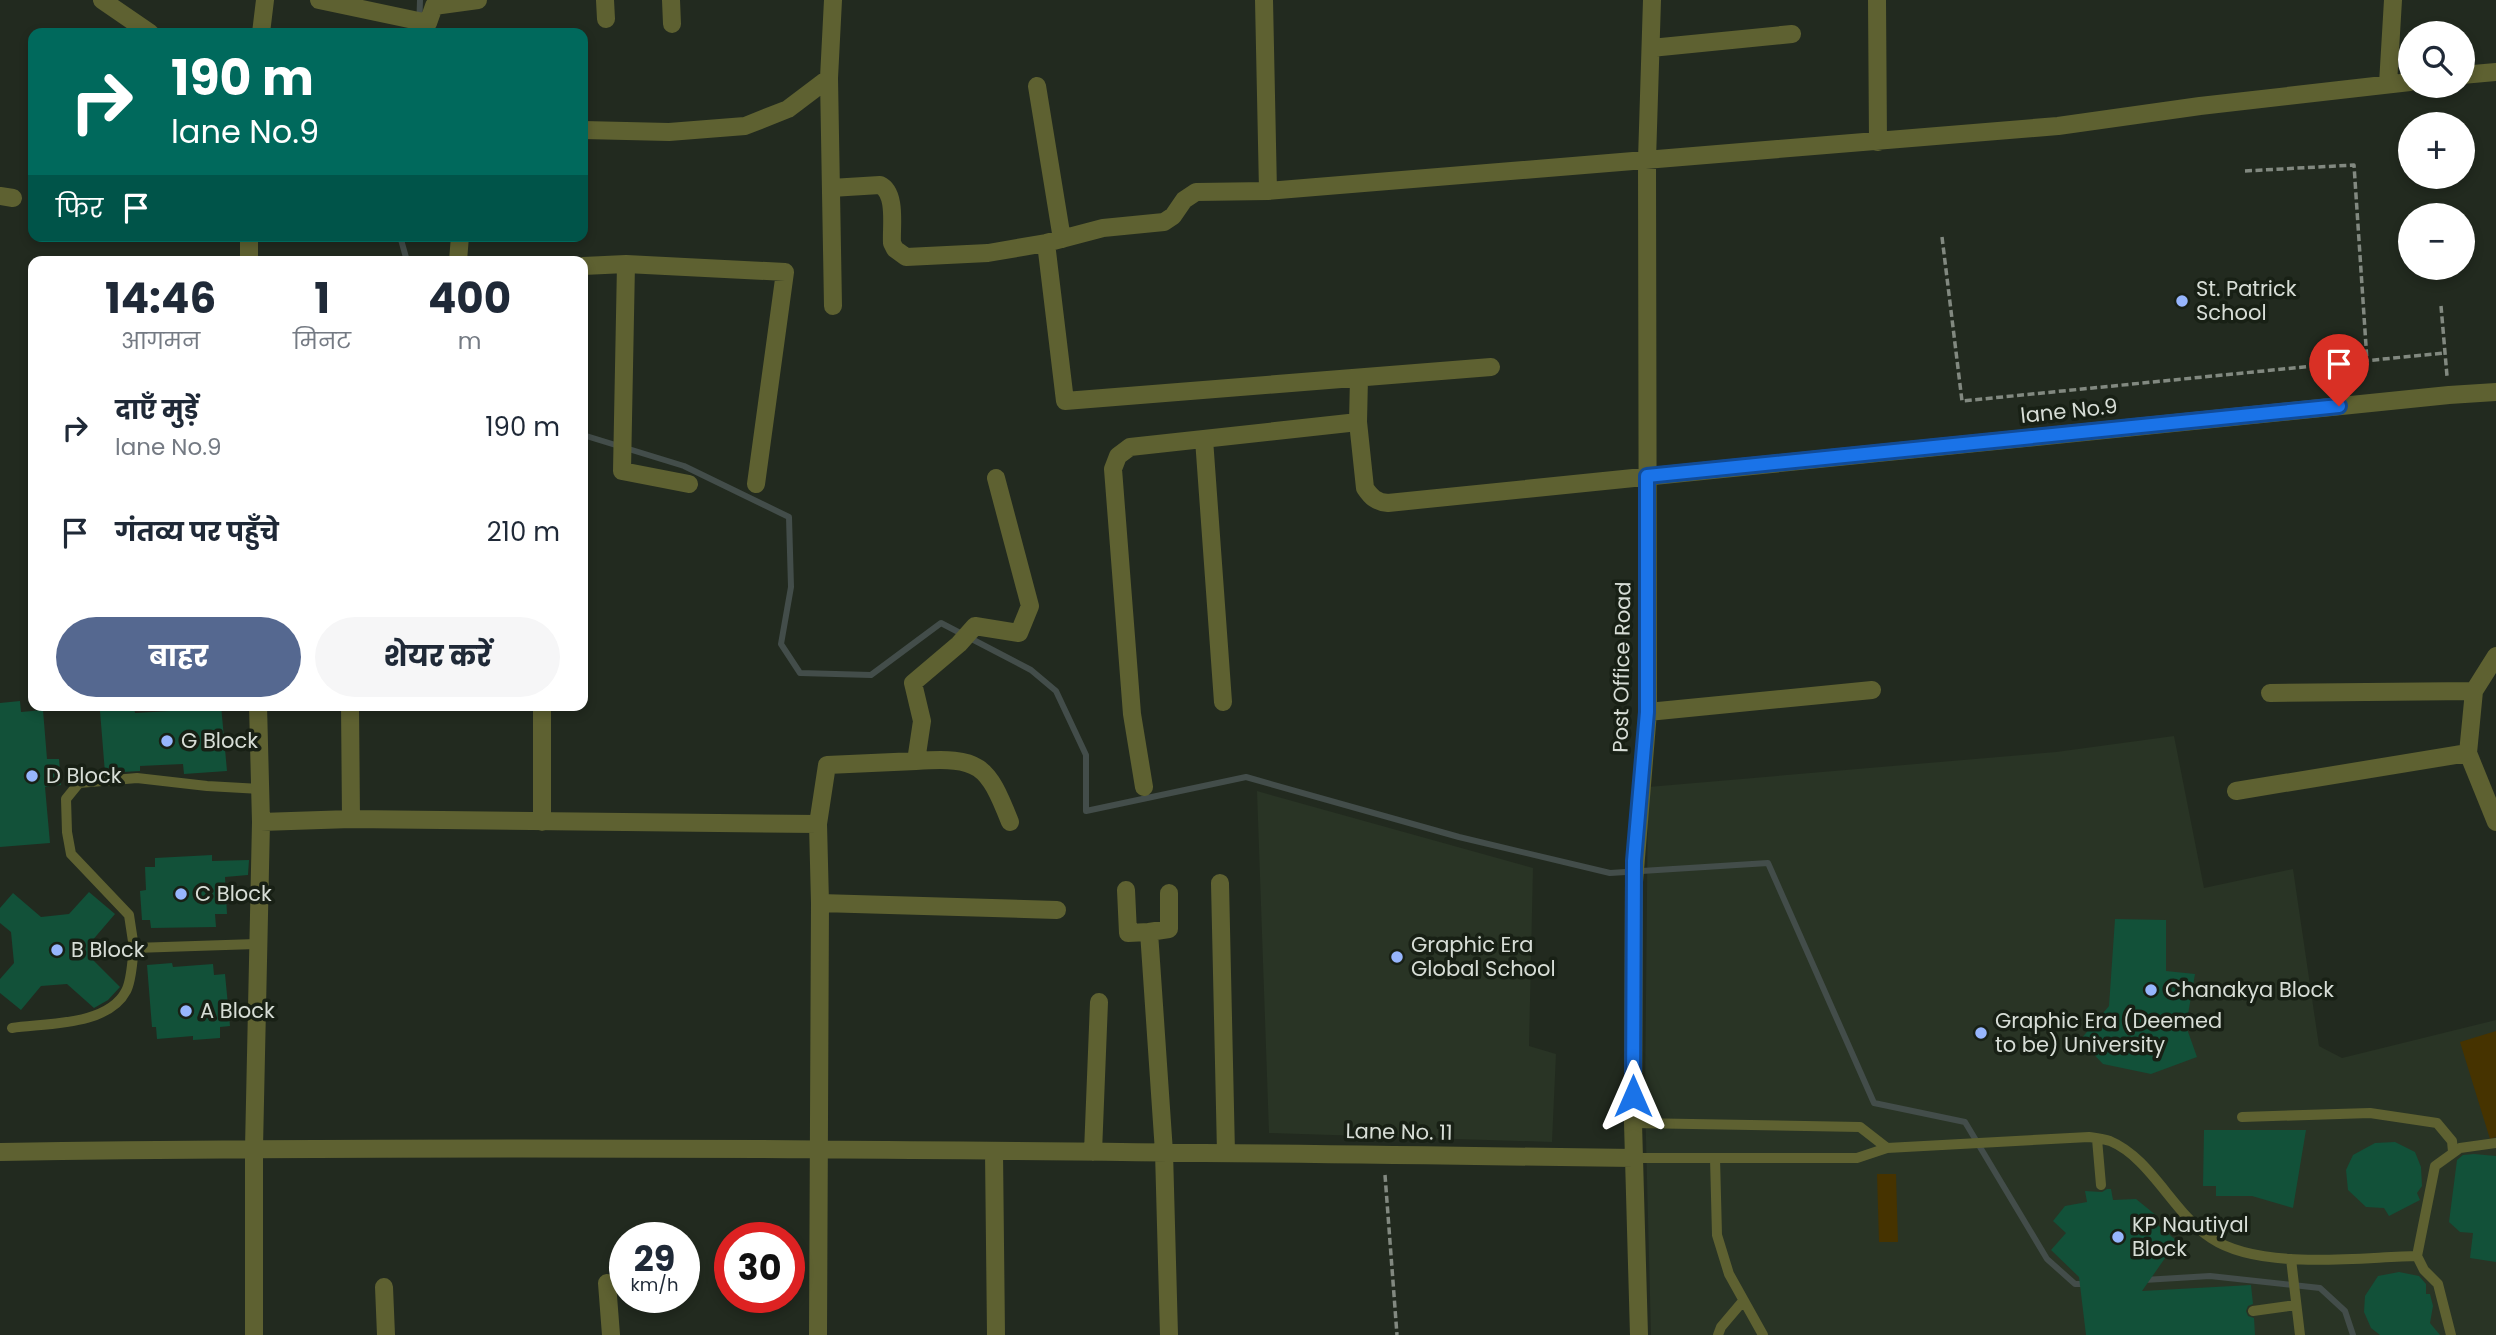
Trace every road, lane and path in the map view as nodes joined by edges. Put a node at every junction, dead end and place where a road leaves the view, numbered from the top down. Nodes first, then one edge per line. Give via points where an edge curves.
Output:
1 (102, 0) edge
2 (265, 0) edge
3 (319, 0) edge
4 (478, 0) edge
5 (605, 0) edge
6 (671, 0) edge
7 (834, 0) edge
8 (1264, 0) edge
9 (1652, 0) edge
10 (1877, 0) edge
11 (2393, 0) edge
12 (606, 19) dead end
13 (672, 24) dead end
14 (143, 28) edge
15 (262, 28) edge
16 (1792, 34) dead end
17 (1651, 48) junction
18 (2496, 72) edge
19 (2475, 74) edge
20 (829, 78) junction
21 (2398, 83) edge
22 (2388, 84) junction
23 (1037, 86) dead end
24 (588, 130) edge
25 (1878, 142) junction
26 (1647, 160) junction
27 (2245, 171) dead end
28 (831, 188) junction
29 (1268, 191) junction
30 (1942, 237) dead end
31 (1054, 241) junction
32 (626, 264) junction
33 (588, 266) edge
34 (834, 306) dead end
35 (2441, 306) dead end
36 (2444, 353) junction
37 (2367, 361) junction
38 (1491, 367) dead end
39 (1359, 377) junction
40 (2496, 392) edge
41 (2449, 395) junction
42 (1358, 422) junction
43 (1204, 439) junction
44 (1647, 476) junction
45 (996, 478) dead end
46 (689, 484) dead end
47 (756, 484) dead end
48 (2496, 656) edge
49 (1872, 690) dead end
50 (2474, 691) junction
51 (2270, 693) dead end
52 (1223, 702) dead end
53 (258, 711) edge
54 (350, 711) edge
55 (542, 711) edge
56 (1647, 712) junction
57 (2468, 753) junction
58 (916, 761) junction
59 (1144, 787) dead end
60 (260, 789) junction
61 (2236, 791) dead end
62 (351, 819) junction
63 (261, 822) junction
64 (542, 822) junction
65 (1010, 822) dead end
66 (2496, 822) edge
67 (818, 824) junction
68 (1220, 883) dead end
69 (1126, 890) dead end
70 (1169, 893) dead end
71 (820, 903) junction
72 (1057, 910) dead end
73 (1149, 932) junction
74 (258, 944) junction
75 (134, 948) junction
76 (1098, 1002) dead end
77 (12, 1028) dead end
78 (2242, 1117) dead end
79 (1633, 1123) junction
80 (2096, 1139) junction
81 (2496, 1143) edge
82 (254, 1148) junction
83 (1887, 1148) junction
84 (819, 1150) junction
85 (0, 1152) edge
86 (994, 1152) junction
87 (1093, 1152) junction
88 (1164, 1152) junction
89 (2453, 1152) junction
90 (1226, 1153) junction
91 (1384, 1155) junction
92 (1634, 1158) junction
93 (1715, 1158) junction
94 (2101, 1185) dead end
95 (2417, 1255) junction
96 (2291, 1259) junction
97 (607, 1283) dead end
98 (384, 1287) dead end
99 (1743, 1301) junction
100 (2296, 1301) junction
101 (2253, 1311) dead end
102 (254, 1335) edge
103 (386, 1335) edge
104 (611, 1335) edge
105 (818, 1335) edge
106 (996, 1335) edge
107 (1169, 1335) edge
108 (1396, 1335) edge
109 (1639, 1335) edge
110 (1718, 1335) edge
111 (1763, 1335) edge
112 (2300, 1335) edge
113 (2451, 1335) edge

1 - 14 street
2 - 15 street
3 - 4 street via 428,23 434,6
5 - 12 street
6 - 13 street
7 - 20 street
8 - 29 street
9 - 17 street, Post Office Road
10 - 25 street
11 - 22 street
16 - 17 street
17 - 26 street, Post Office Road
18 - 19 street
20 - 24 street via 788,109 745,126 669,132
20 - 28 street
21 - 22 street
22 - 25 street via 2058,126
23 - 31 street
25 - 26 street
26 - 29 street
26 - 44 street, Post Office Road
27 - 37 path via 2354,165
28 - 31 street via 884,187 890,195 892,243 906,257 988,253
28 - 34 street
29 - 31 street via 1196,192 1164,222 1103,228
30 - 37 path via 1962,401
31 - 39 street via 1065,401
32 - 33 street
32 - 46 street via 622,471
32 - 47 street via 785,272
35 - 36 path
36 - 37 path
36 - 41 path
38 - 39 street
39 - 42 street
40 - 41 street, lane No.9
41 - 44 street, lane No.9
42 - 43 street
42 - 44 street, lane No.9 via 1365,488 1379,502
43 - 52 street
43 - 59 street via 1130,447 1118,456 1112,469 1132,714
44 - 56 street, Post Office Road
45 - 58 street via 1030,606 1019,633 975,626 913,683 922,722
48 - 50 street
49 - 56 street
50 - 51 street
50 - 57 street
53 - 60 street
54 - 62 street
55 - 64 street
56 - 79 street, Post Office Road via 1634,861
57 - 61 street
57 - 66 street
58 - 65 street via 946,759 972,764 990,777
58 - 67 street via 827,765
60 - 63 street
60 - 75 lane via 136,778 79,783 66,799 71,854 129,915
62 - 63 street
62 - 64 street
63 - 74 street
64 - 67 street
67 - 71 street
68 - 90 street
69 - 73 street via 1128,933
70 - 73 street via 1169,929
71 - 72 street
71 - 84 street
73 - 88 street
74 - 75 lane
74 - 82 street
75 - 77 lane via 127,990 108,1012
76 - 87 street
78 - 89 lane via 2370,1113 2438,1123 2452,1141
79 - 83 lane via 1860,1127
79 - 92 street, Post Office Road
80 - 83 lane
80 - 94 lane
80 - 96 lane via 2109,1141 2132,1156 2213,1240 2242,1252
81 - 89 lane
82 - 84 street, Lane No. 11
82 - 85 street, Lane No. 11
82 - 102 street
83 - 93 lane via 1857,1158
84 - 86 street, Lane No. 11
84 - 105 street
86 - 87 street, Lane No. 11
86 - 106 street
87 - 88 street, Lane No. 11
88 - 90 street, Lane No. 11
88 - 107 street
89 - 95 lane via 2435,1166
90 - 91 street, Lane No. 11
91 - 92 street, Lane No. 11
91 - 108 path
92 - 93 lane
92 - 109 street, Post Office Road
93 - 99 lane via 1717,1235
95 - 96 lane
95 - 113 lane via 2438,1284
96 - 100 lane
97 - 104 street
98 - 103 street
99 - 110 lane
99 - 111 lane
100 - 101 lane
100 - 112 lane

